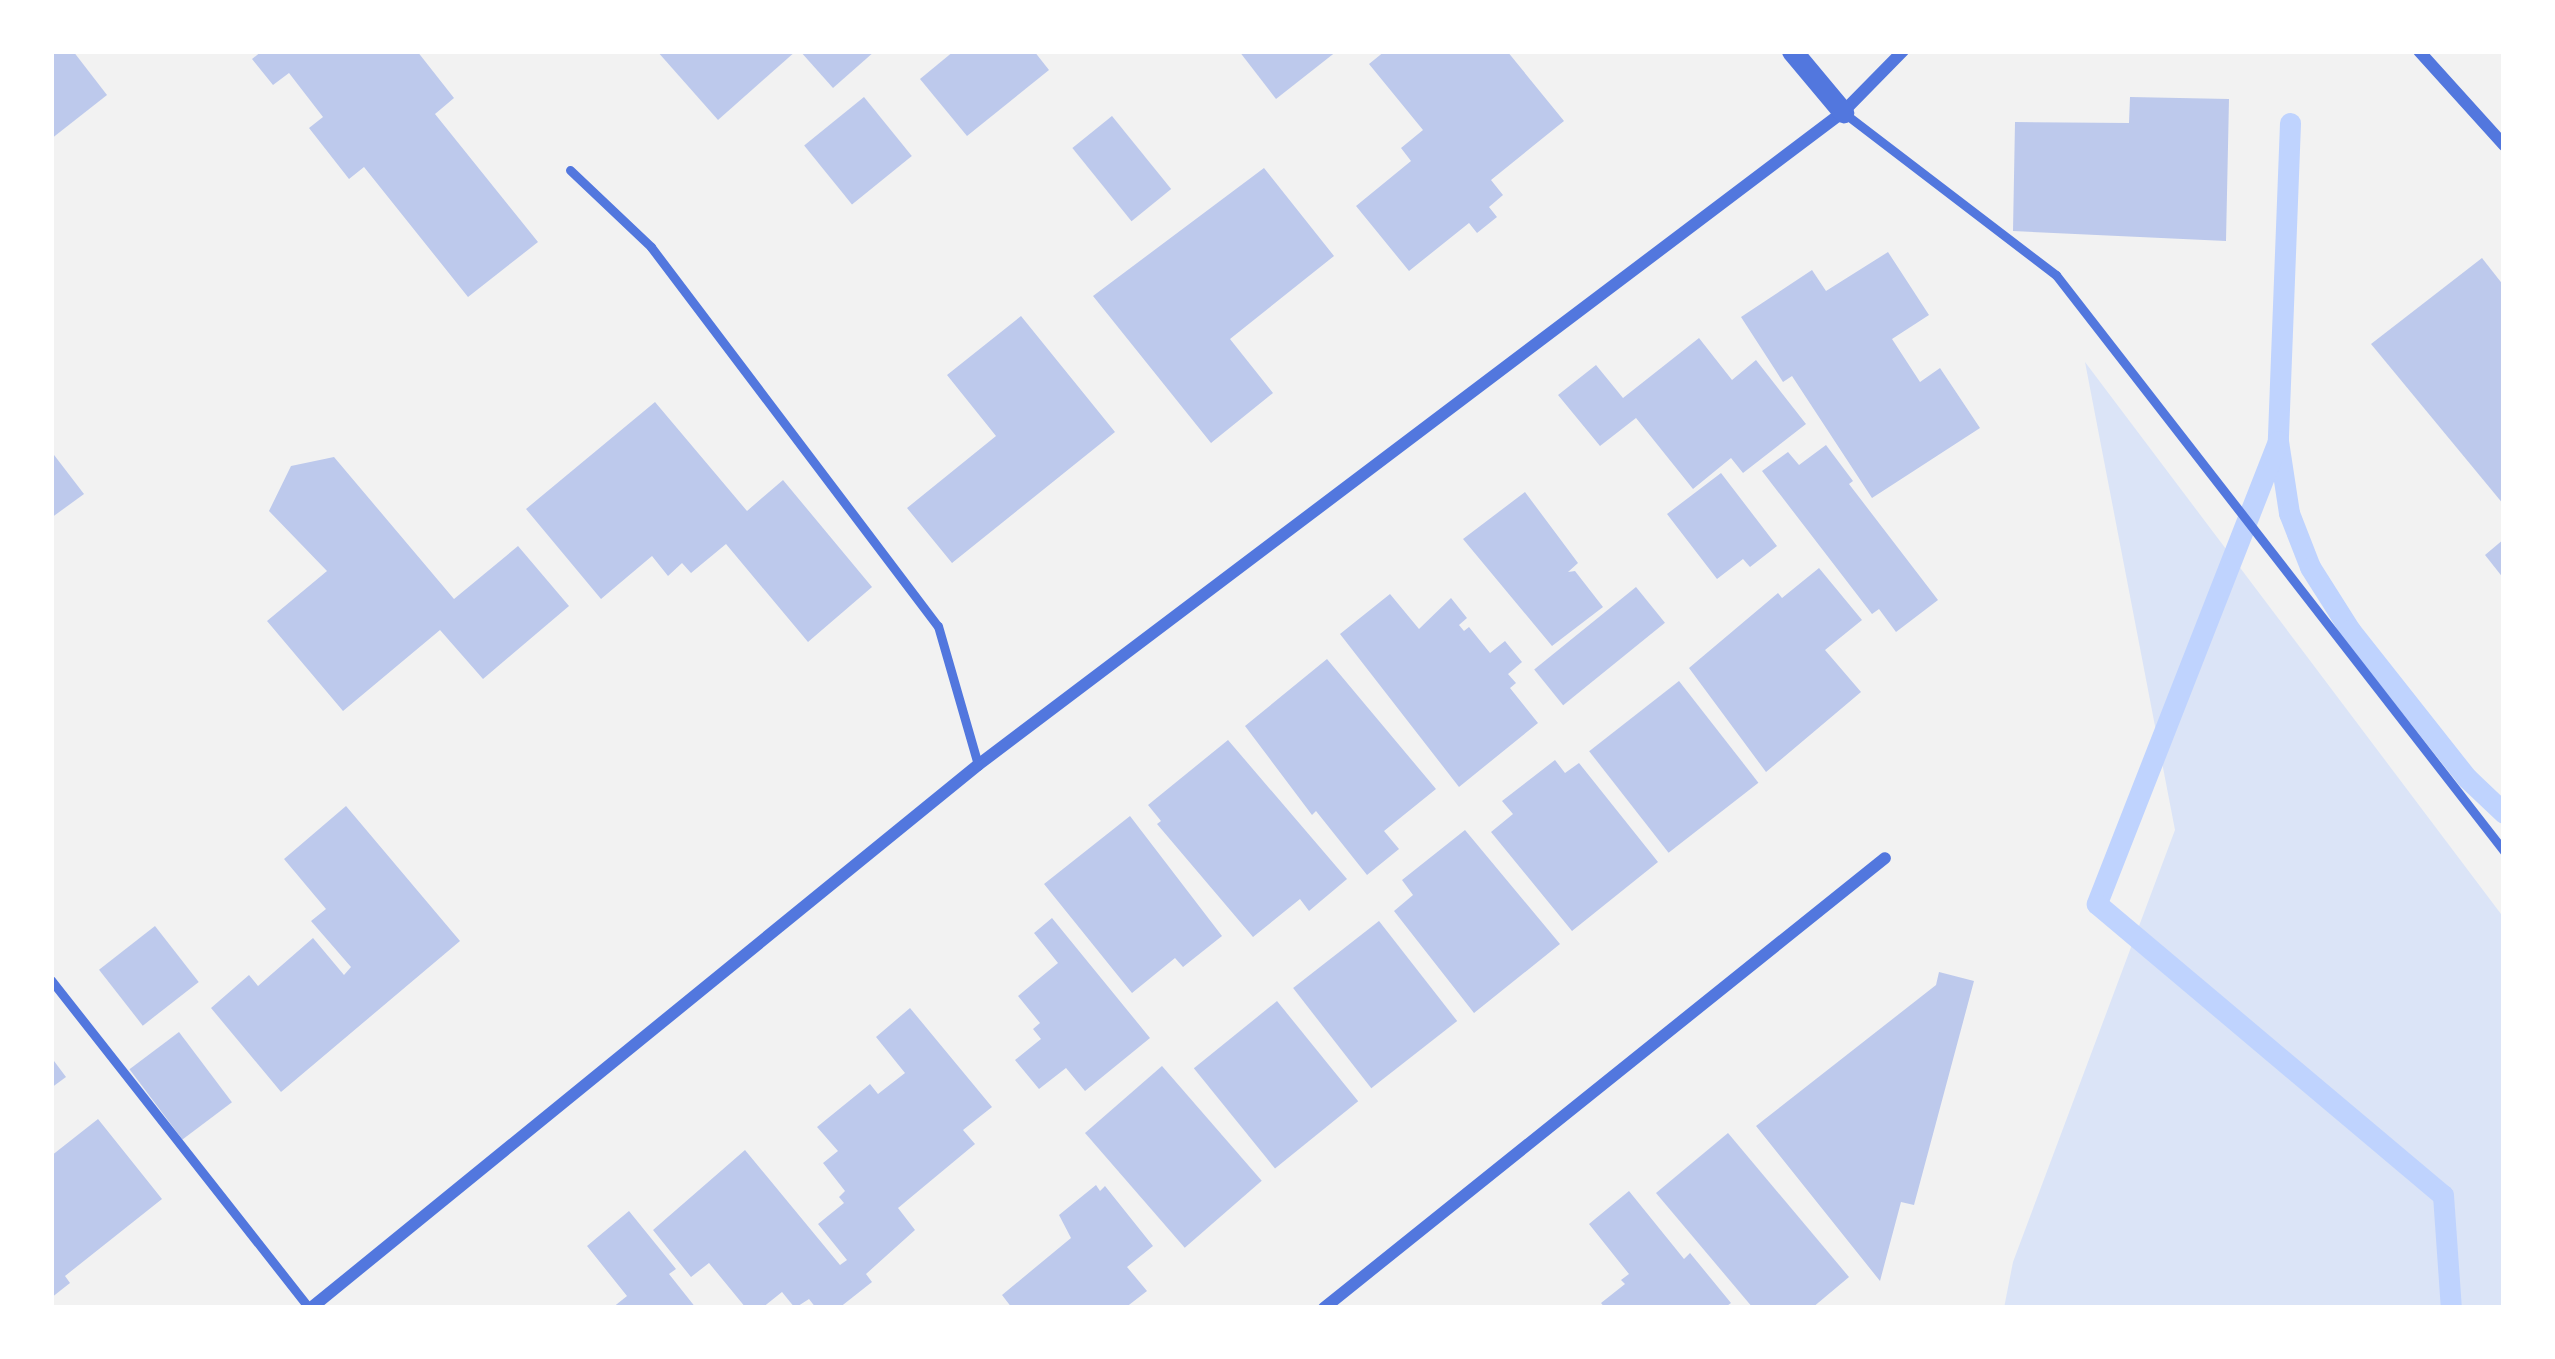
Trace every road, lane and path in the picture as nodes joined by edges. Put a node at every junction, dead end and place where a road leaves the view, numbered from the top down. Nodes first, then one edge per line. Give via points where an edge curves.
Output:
1 (1792, 51) edge
2 (1903, 51) edge
3 (2419, 51) edge
4 (1843, 112) junction
5 (2504, 145) edge
6 (570, 170) dead end
7 (978, 765) junction
8 (2504, 851) edge
9 (1885, 858) dead end
10 (51, 980) edge
11 (310, 1308) edge
12 (1324, 1308) edge

1 - 4 street
2 - 4 street
3 - 5 street
4 - 7 street
4 - 8 lane via 2056,275
6 - 7 lane via 652,247 938,626
7 - 11 street
9 - 12 street
10 - 11 lane

